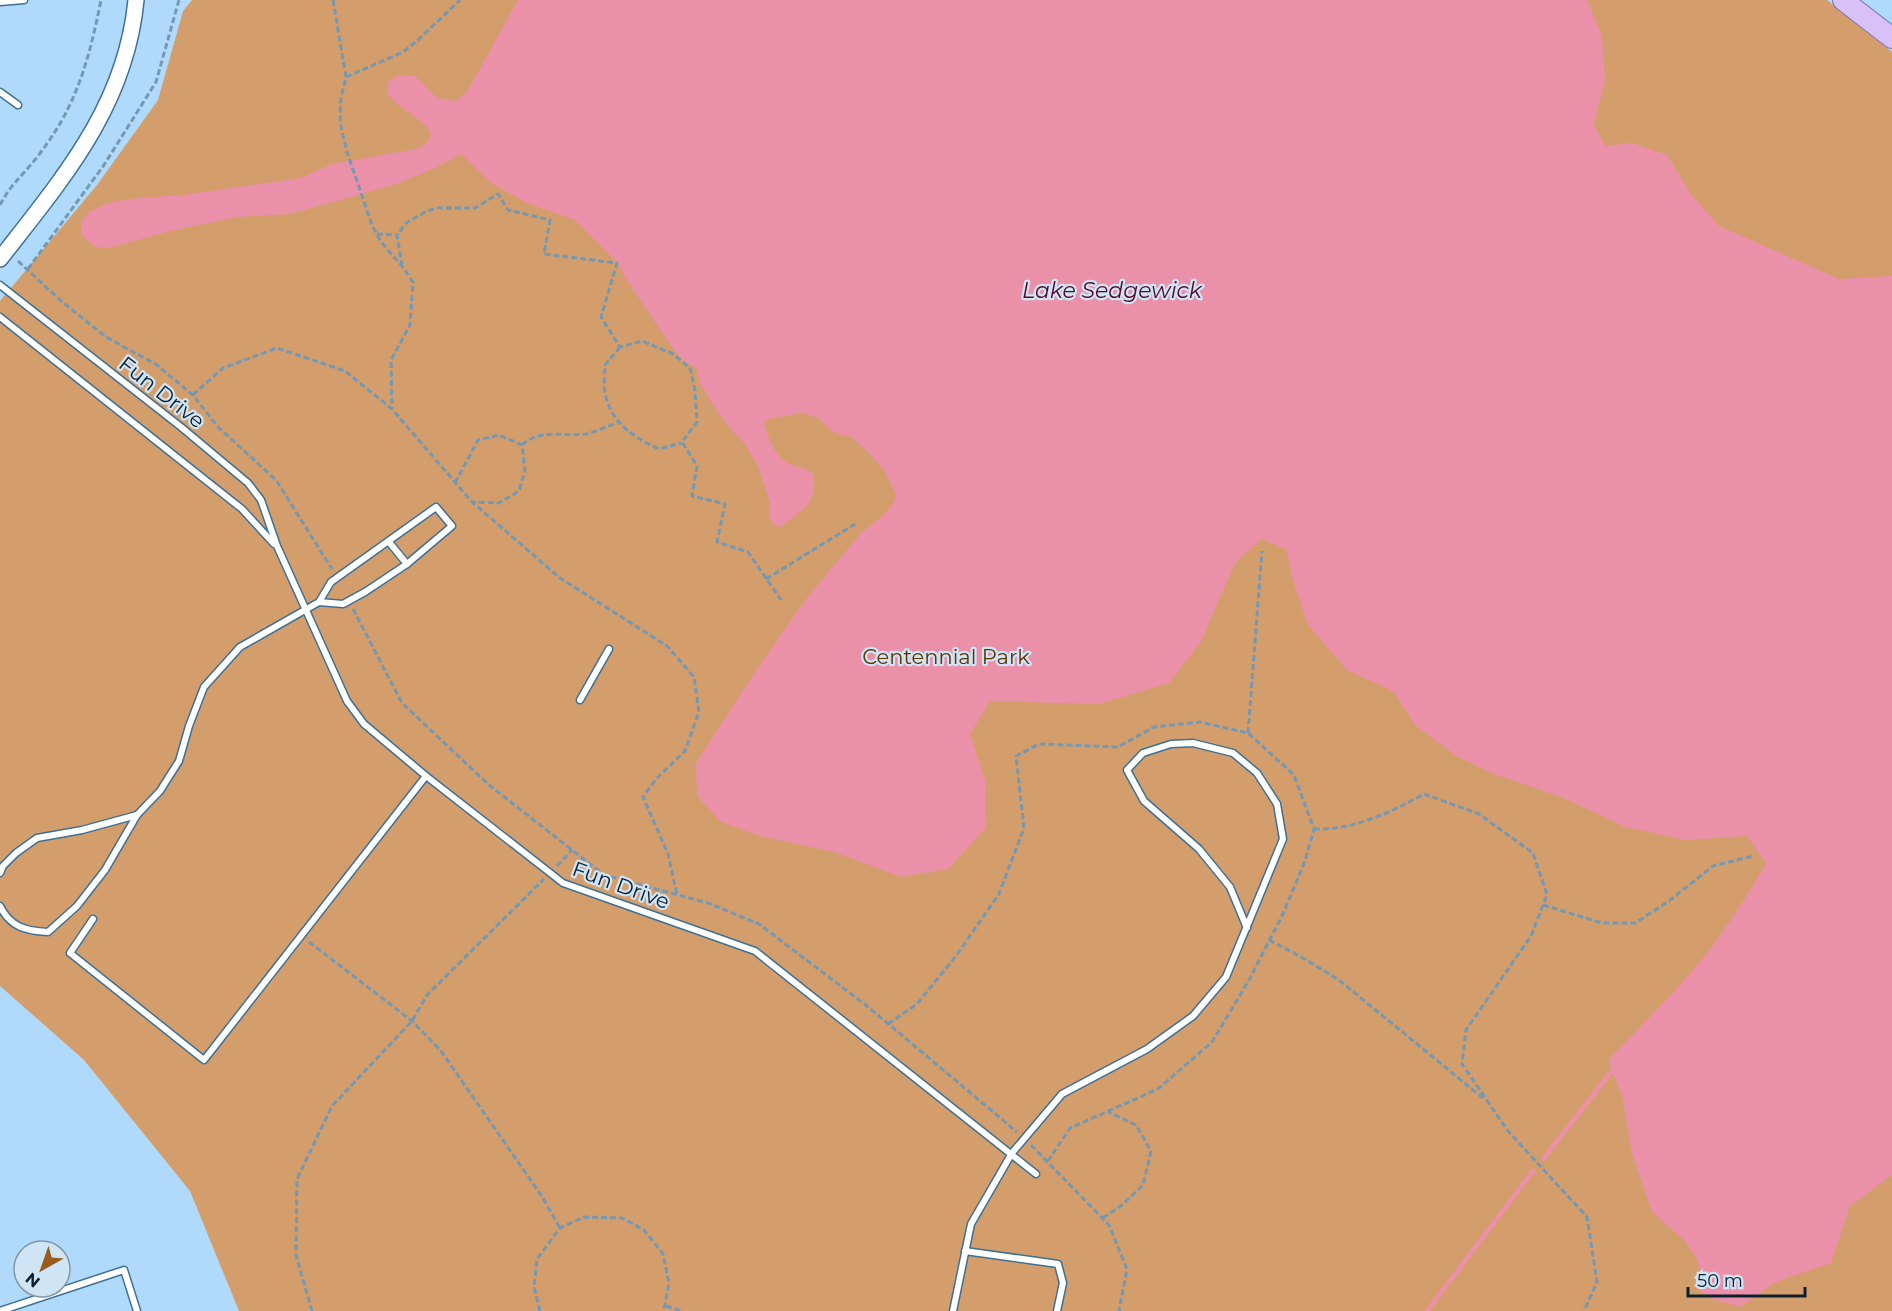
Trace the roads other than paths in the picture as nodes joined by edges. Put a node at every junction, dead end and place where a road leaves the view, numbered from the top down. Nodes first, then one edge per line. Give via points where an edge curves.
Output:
1 (24, 0) edge
2 (136, 0) edge
3 (1844, 0) edge
4 (0, 2) edge
5 (1892, 38) edge
6 (0, 92) edge
7 (18, 105) dead end
8 (3, 255) edge
9 (0, 285) edge
10 (0, 317) edge
11 (389, 542) junction
12 (277, 546) junction
13 (407, 564) junction
14 (320, 602) junction
15 (305, 611) junction
16 (609, 649) dead end
17 (580, 700) dead end
18 (426, 776) junction
19 (137, 815) junction
20 (0, 873) edge
21 (0, 906) edge
22 (93, 920) dead end
23 (1247, 928) junction
24 (1012, 1153) junction
25 (1036, 1174) dead end
26 (965, 1251) junction
27 (0, 1311) edge
28 (137, 1311) edge
29 (953, 1311) edge
30 (1057, 1311) edge

1 - 4 lane
2 - 8 street via 130,43 108,104 85,146
3 - 5 main road
6 - 7 lane
9 - 12 lane, Fun Drive via 248,483 261,500
10 - 12 lane, Fun Drive via 242,509
11 - 13 lane
11 - 13 lane via 436,507 452,526
11 - 14 lane via 331,582
12 - 15 lane, Fun Drive
13 - 14 lane via 343,604
14 - 15 lane
15 - 18 lane, Fun Drive via 347,701 364,724
15 - 19 lane via 240,647 204,687 179,761 160,791
16 - 17 lane
18 - 22 lane via 204,1060 70,953
18 - 24 lane, Fun Drive via 563,883 755,951
19 - 20 lane via 37,838 16,853
19 - 21 lane via 105,870 77,906 48,932 29,932 6,918
23 - 23 lane via 1283,839 1277,804 1257,773 1233,753 1193,743 1171,744 1143,753 1127,770 1144,801 1199,849 1230,887
23 - 24 lane via 1226,977 1193,1016 1148,1049 1062,1094
24 - 25 lane, Fun Drive
24 - 26 lane via 970,1224
26 - 29 lane
26 - 30 lane via 1058,1264 1063,1283
27 - 28 lane via 124,1270

